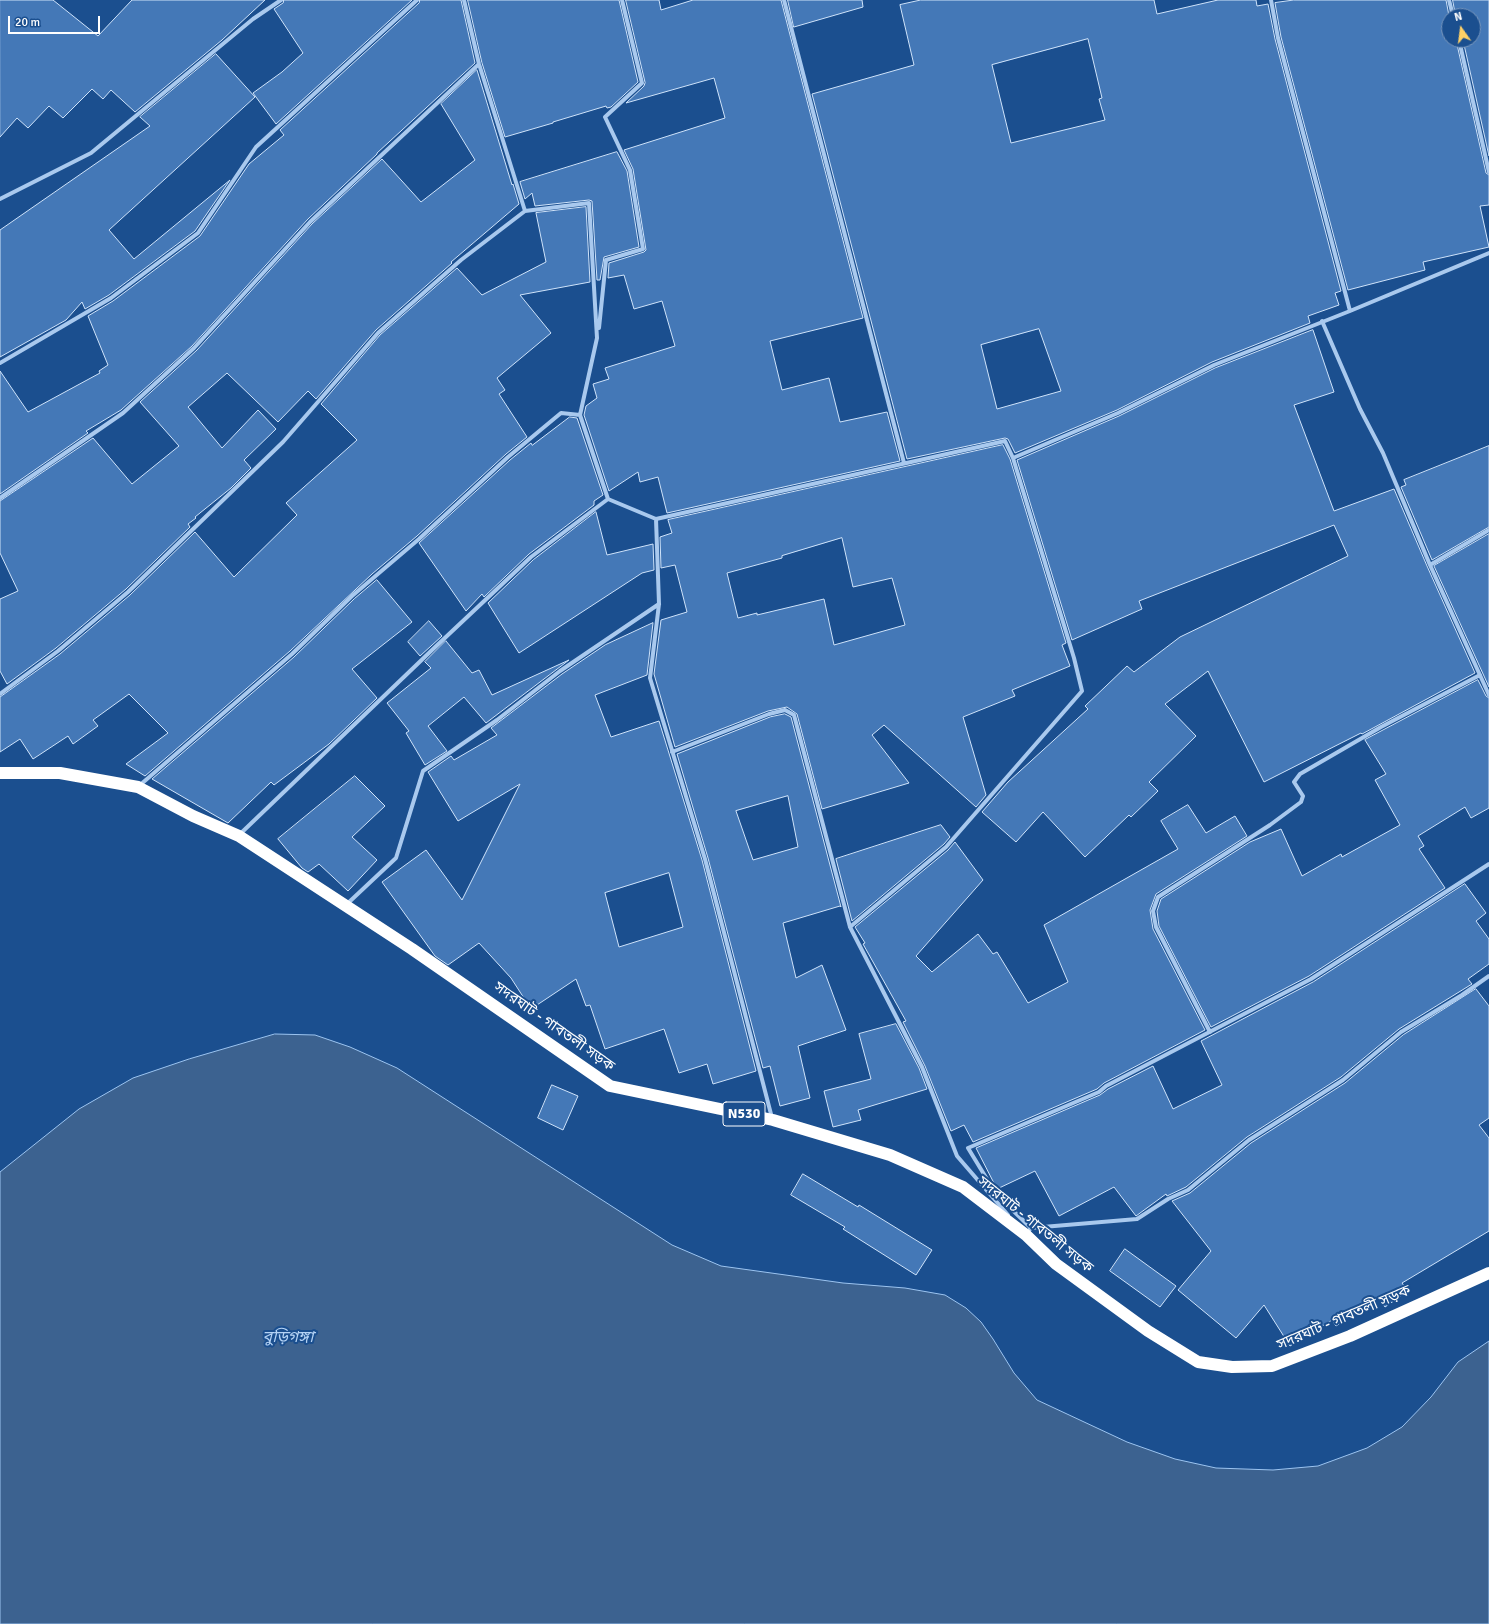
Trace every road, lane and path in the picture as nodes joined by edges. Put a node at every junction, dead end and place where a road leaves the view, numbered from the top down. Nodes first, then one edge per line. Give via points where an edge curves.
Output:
1 (281, 0) edge
2 (417, 0) edge
3 (464, 0) edge
4 (622, 0) edge
5 (784, 0) edge
6 (1271, 0) edge
7 (1461, 48) edge
8 (479, 64) junction
9 (1489, 172) edge
10 (0, 199) edge
11 (525, 211) junction
12 (1489, 253) edge
13 (1350, 311) junction
14 (1322, 321) junction
15 (597, 338) junction
16 (0, 363) edge
17 (580, 415) junction
18 (1013, 458) junction
19 (904, 463) junction
20 (0, 498) edge
21 (608, 499) junction
22 (656, 519) junction
23 (1489, 530) edge
24 (1430, 565) junction
25 (659, 604) junction
26 (1480, 675) junction
27 (0, 694) edge
28 (1489, 695) edge
29 (672, 752) junction
30 (0, 773) edge
31 (138, 787) junction
32 (239, 836) junction
33 (1489, 864) edge
34 (345, 906) junction
35 (850, 927) junction
36 (1489, 976) edge
37 (1210, 1032) junction
38 (772, 1120) junction
39 (1028, 1232) junction
40 (1489, 1273) edge

1 - 10 street via 253,19 91,153
2 - 16 street via 256,147 198,233 111,298
3 - 8 street
4 - 15 street via 642,83 605,117 630,170 643,248 606,260
5 - 19 street
6 - 13 street via 1278,38
7 - 9 street
8 - 11 street
8 - 20 street via 310,222 194,348 123,413
11 - 15 street via 589,203
11 - 27 street via 461,260 378,333 283,442 128,592 58,651
12 - 13 street
13 - 14 street
14 - 18 street via 1214,365 1118,413
14 - 24 street via 1360,409 1383,453
15 - 17 street
17 - 21 street
17 - 31 street via 561,413 508,457 419,539 352,596 292,654
18 - 19 street via 1005,441
18 - 35 street via 1082,692 946,847
19 - 22 street
21 - 22 street
21 - 32 street via 531,557
22 - 25 street
23 - 24 street
24 - 26 street
25 - 29 street via 650,678
25 - 34 street via 560,671 497,720 423,771 396,858
26 - 28 street
26 - 37 street via 1381,727 1300,774 1294,782 1303,796 1301,802 1270,825 1158,897 1153,911 1156,927
29 - 35 street via 769,714 785,710 794,715
29 - 38 street via 705,860
30 - 31 highway, সদরঘাট - গাবতলী সড়ক / N530 via 60,773
31 - 32 highway, সদরঘাট - গাবতলী সড়ক / N530 via 193,816
32 - 34 highway, সদরঘাট - গাবতলী সড়ক / N530
33 - 37 street via 1311,979
34 - 38 highway, সদরঘাট - গাবতলী সড়ক / N530 via 412,949 610,1086
35 - 39 street via 922,1068 957,1156
36 - 39 street via 1401,1032 1343,1080 1249,1140 1188,1190 1168,1199 1137,1219
37 - 39 street via 1099,1092 968,1148 996,1194
38 - 39 highway, সদরঘাট - গাবতলী সড়ক / N530 via 890,1155 963,1188
39 - 40 highway, সদরঘাট - গাবতলী সড়ক / N530 via 1056,1264 1148,1331 1198,1362 1232,1367 1272,1366 1350,1336

